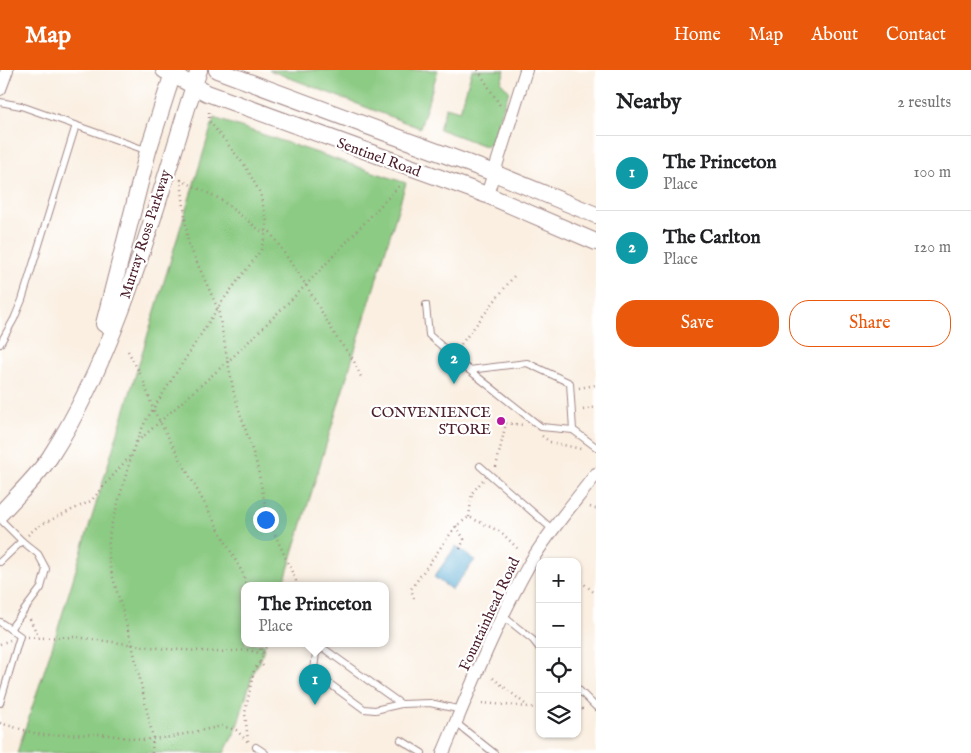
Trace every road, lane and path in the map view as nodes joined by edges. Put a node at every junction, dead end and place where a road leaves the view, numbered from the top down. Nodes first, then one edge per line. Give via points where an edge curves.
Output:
1 (7, 70) edge
2 (199, 70) edge
3 (217, 70) edge
4 (478, 70) edge
5 (526, 70) edge
6 (170, 71) edge
7 (194, 86) junction
8 (0, 89) edge
9 (0, 102) edge
10 (501, 108) dead end
11 (208, 109) dead end
12 (76, 125) junction
13 (148, 151) junction
14 (494, 174) junction
15 (400, 186) dead end
16 (487, 196) junction
17 (596, 215) edge
18 (266, 232) junction
19 (596, 242) edge
20 (514, 276) dead end
21 (306, 285) junction
22 (426, 305) dead end
23 (218, 309) junction
24 (0, 344) edge
25 (128, 351) dead end
26 (453, 355) junction
27 (228, 361) junction
28 (469, 370) junction
29 (362, 379) dead end
30 (596, 385) edge
31 (579, 388) dead end
32 (86, 397) junction
33 (596, 407) edge
34 (153, 409) junction
35 (583, 410) dead end
36 (160, 422) junction
37 (573, 430) junction
38 (135, 444) junction
39 (596, 447) edge
40 (132, 454) junction
41 (480, 466) dead end
42 (596, 474) edge
43 (590, 507) dead end
44 (596, 509) edge
45 (0, 514) edge
46 (0, 519) edge
47 (456, 526) junction
48 (552, 529) junction
49 (22, 541) junction
50 (460, 549) dead end
51 (518, 549) dead end
52 (0, 562) edge
53 (581, 581) edge
54 (245, 582) edge
55 (296, 582) edge
56 (596, 594) edge
57 (414, 598) dead end
58 (34, 612) dead end
59 (503, 616) junction
60 (0, 622) edge
61 (10, 629) junction
62 (132, 644) junction
63 (260, 647) edge
64 (266, 647) edge
65 (539, 648) edge
66 (262, 654) junction
67 (260, 662) junction
68 (263, 666) dead end
69 (493, 678) dead end
70 (581, 692) edge
71 (0, 703) edge
72 (482, 703) dead end
73 (401, 704) junction
74 (526, 706) junction
75 (536, 707) edge
76 (596, 707) edge
77 (462, 710) junction
78 (0, 722) edge
79 (456, 723) junction
80 (153, 738) junction
81 (401, 740) dead end
82 (248, 742) junction
83 (256, 747) joint
84 (152, 753) edge
85 (265, 753) edge
86 (422, 753) edge
87 (443, 753) edge
88 (494, 753) edge

1 - 8 street
2 - 7 street, Murray Ross Parkway
3 - 14 street, Sentinel Road
4 - 10 path
5 - 14 street
6 - 7 street, Sentinel Road
6 - 13 street, Murray Ross Parkway
7 - 16 street, Sentinel Road
7 - 32 street, Murray Ross Parkway via 135,270
9 - 12 lane
11 - 18 path via 209,121 246,167 260,193 267,222
12 - 13 lane
12 - 24 lane via 22,300
13 - 32 street, Murray Ross Parkway
14 - 16 street
14 - 17 street, Sentinel Road
15 - 21 path
16 - 19 street, Sentinel Road
18 - 21 path via 270,232
18 - 23 path via 261,250
18 - 23 path via 220,199 180,180 188,243
20 - 26 path
21 - 27 path
21 - 29 path via 338,340 354,358
22 - 26 lane via 429,335
23 - 27 path
23 - 34 path
25 - 34 path via 143,378
26 - 28 lane
27 - 36 path
27 - 55 path via 236,403 257,465 268,519
28 - 37 lane via 541,426
28 - 37 lane via 527,363 570,383
30 - 31 path
32 - 45 street, Murray Ross Parkway via 49,459
33 - 35 path
34 - 36 path
34 - 38 path
36 - 38 path
36 - 54 path
37 - 39 lane
38 - 40 path
40 - 49 path via 91,501 38,526
40 - 62 path via 110,530 108,552
41 - 48 lane
42 - 48 street, Fountainhead Road
43 - 44 path
46 - 49 lane
47 - 50 path via 464,539
47 - 51 path via 469,517 501,532
47 - 57 path via 411,589
48 - 59 street, Fountainhead Road via 531,561
49 - 52 lane
49 - 61 lane via 38,554 46,569 41,588
53 - 56 path
58 - 62 path via 30,619 39,638 75,637
59 - 65 lane
59 - 77 street, Fountainhead Road
60 - 61 lane
61 - 71 lane via 20,636
62 - 66 path via 201,651 249,650
62 - 80 path
63 - 66 path
64 - 66 path
66 - 67 path
67 - 68 path
67 - 82 path via 254,670 246,713
69 - 74 path
70 - 76 lane
72 - 74 path
73 - 73 lane via 323,648 316,654 314,669 319,676 364,709
73 - 77 lane via 430,703
74 - 75 path
77 - 79 street, Fountainhead Road
78 - 80 path via 41,736 102,734 142,740
79 - 87 street, Fountainhead Road
79 - 88 lane
80 - 82 path via 192,734 222,726 236,730
80 - 84 path
81 - 86 lane
82 - 83 path
83 - 85 lane

